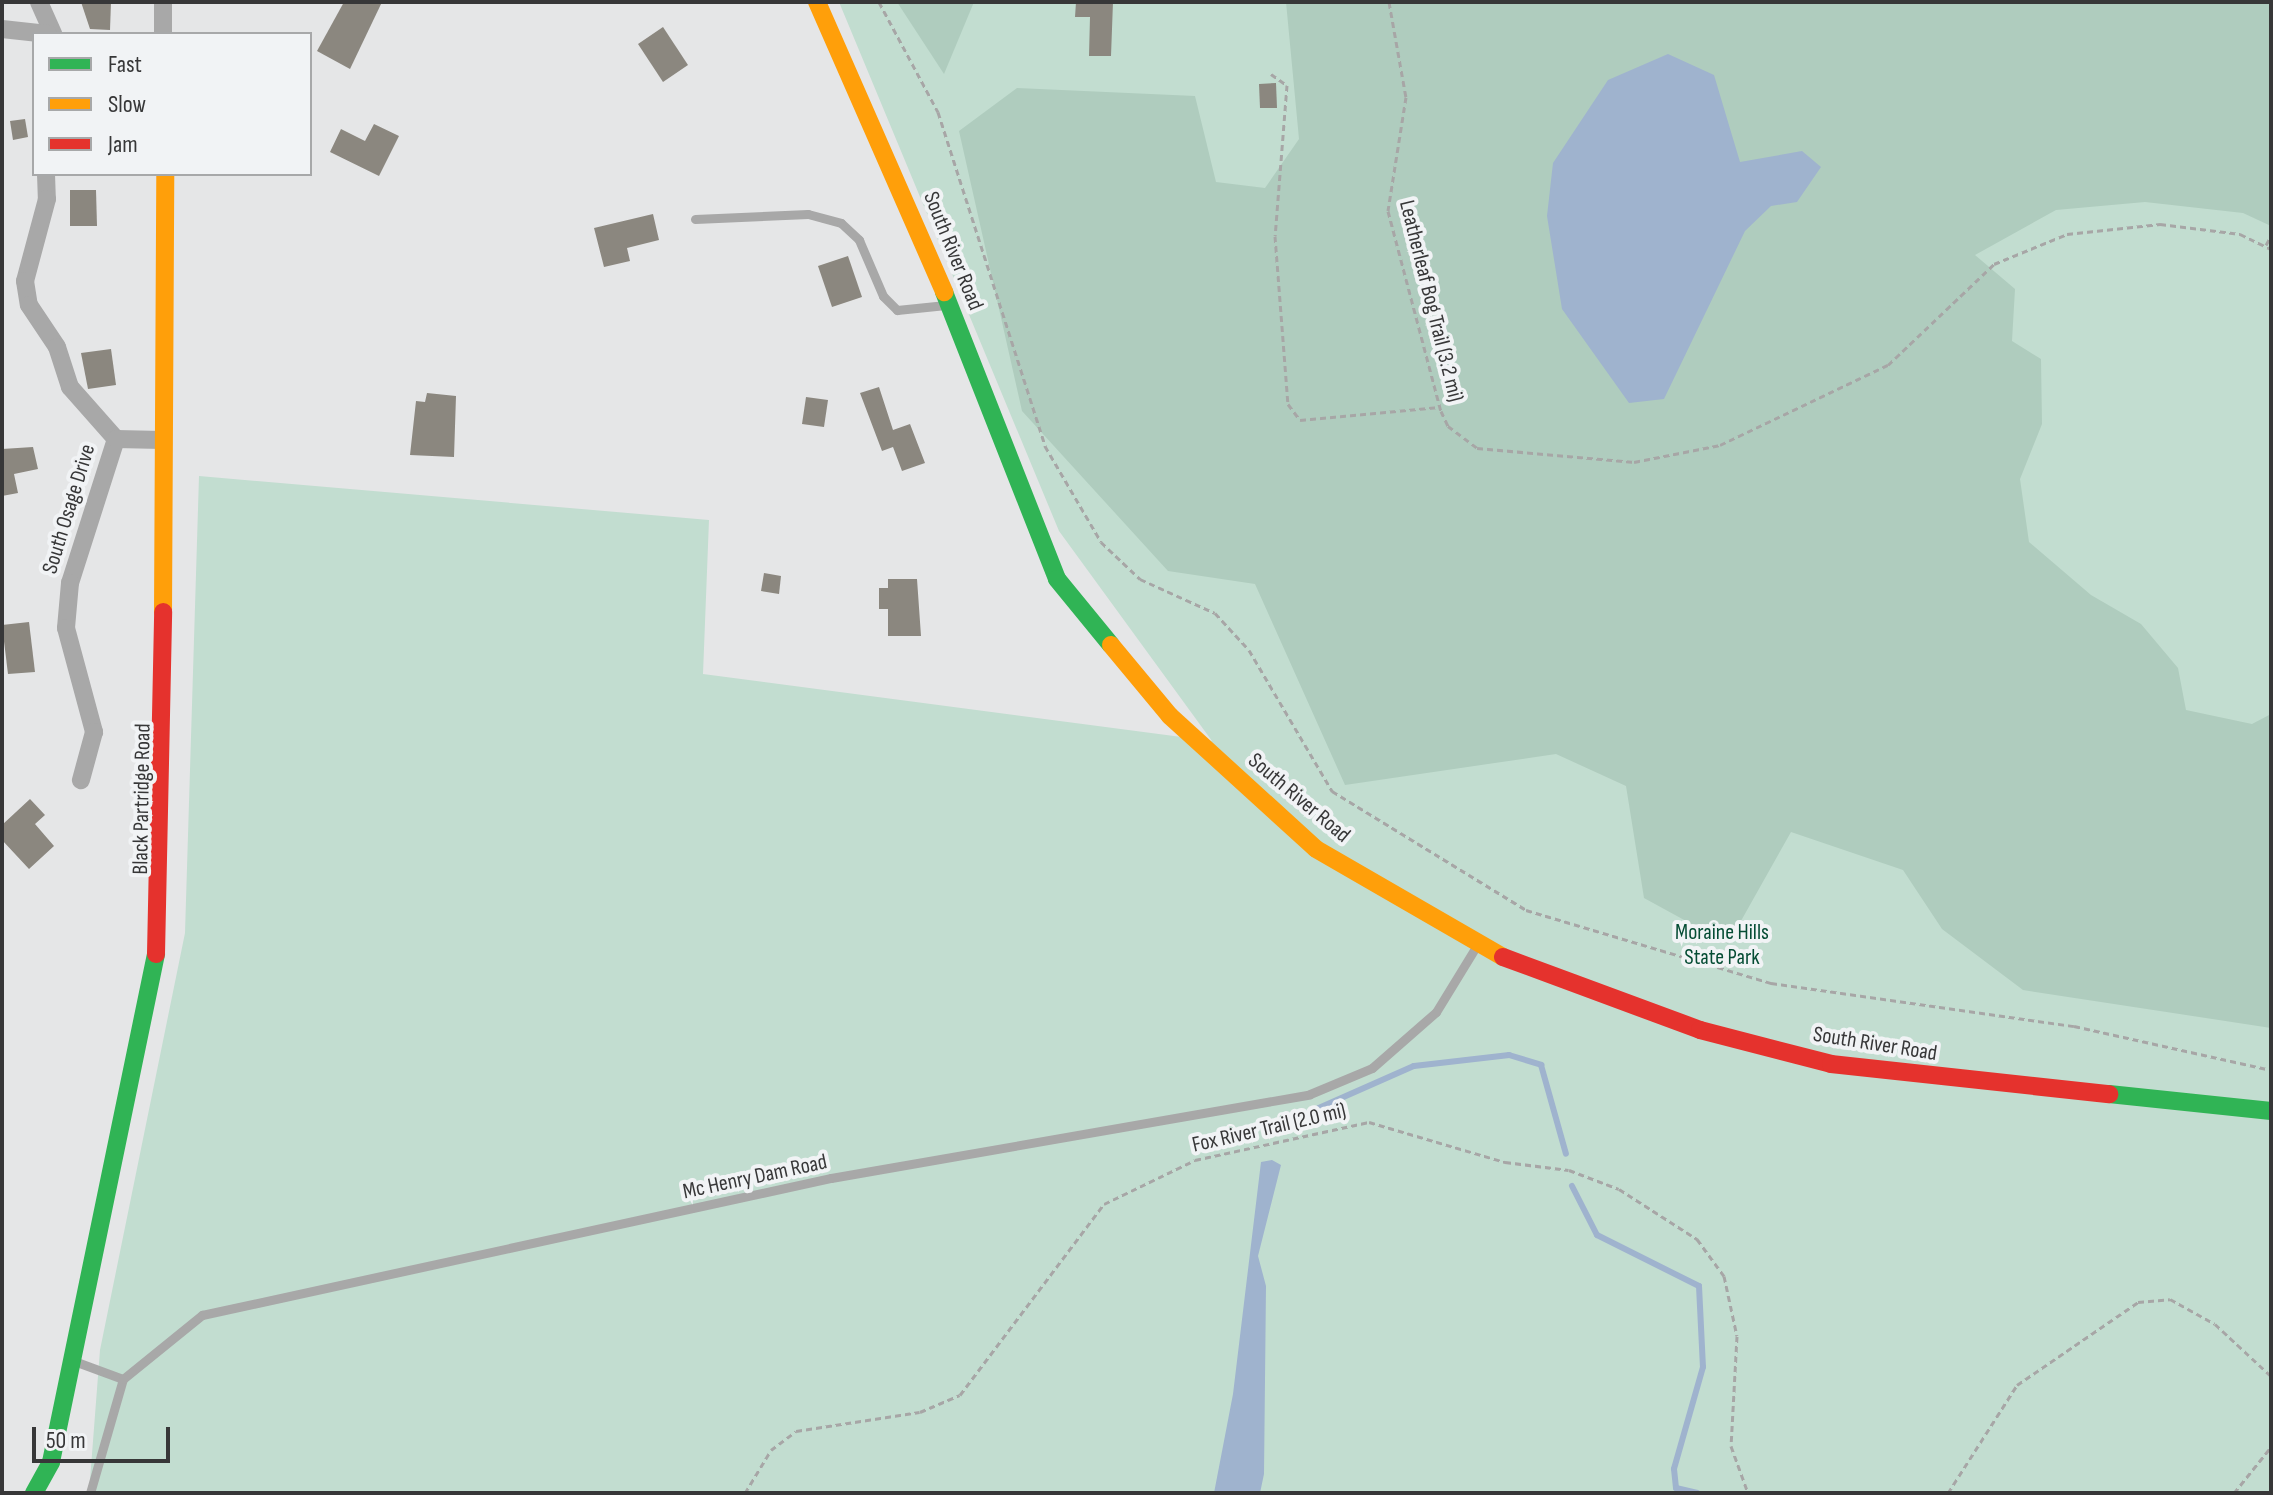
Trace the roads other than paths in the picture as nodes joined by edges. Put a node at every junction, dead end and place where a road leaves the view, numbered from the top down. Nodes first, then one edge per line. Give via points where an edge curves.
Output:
1 (39, 2) edge
2 (163, 2) edge
3 (817, 2) edge
4 (2, 29) edge
5 (32, 32) edge
6 (50, 32) edge
7 (163, 32) edge
8 (46, 176) edge
9 (165, 176) edge
10 (695, 219) dead end
11 (950, 305) junction
12 (116, 439) junction
13 (162, 440) junction
14 (81, 780) dead end
15 (1476, 947) junction
16 (2271, 1111) edge
17 (72, 1360) junction
18 (123, 1379) junction
19 (34, 1493) edge
20 (90, 1493) edge

1 - 6 street
2 - 7 street
3 - 11 street, South River Road
4 - 5 street
8 - 12 street, South Osage Drive via 47,199 25,281 29,305 57,347 70,387
9 - 13 street, Black Partridge Road
10 - 11 lane via 808,214 841,223 859,240 883,296 897,310
11 - 15 street, South River Road via 1057,579 1170,716 1316,849
12 - 13 street, South Osage Drive
12 - 14 street, South Osage Drive via 70,583 66,628 94,732
13 - 17 street, Black Partridge Road via 162,930 121,1096
15 - 16 street, South River Road via 1595,996 1831,1064
15 - 18 lane, Mc Henry Dam Road via 1436,1012 1372,1068 1310,1094 831,1178 202,1315
17 - 18 lane
17 - 19 street, Black Partridge Road via 51,1462
18 - 20 lane

